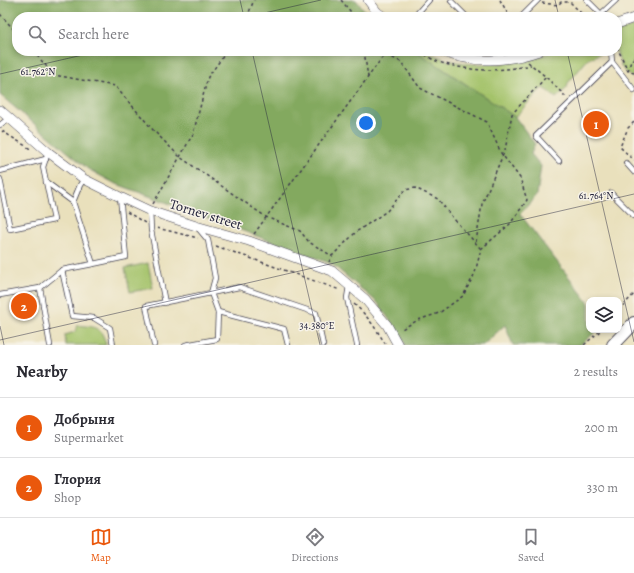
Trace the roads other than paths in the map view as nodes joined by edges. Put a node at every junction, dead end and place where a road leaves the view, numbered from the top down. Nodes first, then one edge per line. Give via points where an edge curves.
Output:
1 (368, 0) edge
2 (429, 0) edge
3 (587, 0) edge
4 (616, 0) edge
5 (451, 1) dead end
6 (537, 1) edge
7 (377, 12) edge
8 (418, 12) edge
9 (462, 12) edge
10 (526, 12) edge
11 (599, 12) edge
12 (603, 12) edge
13 (634, 18) edge
14 (622, 22) edge
15 (465, 56) edge
16 (525, 56) edge
17 (611, 56) edge
18 (612, 62) junction
19 (634, 90) edge
20 (0, 110) edge
21 (9, 118) junction
22 (0, 125) edge
23 (47, 156) junction
24 (559, 161) dead end
25 (626, 163) dead end
26 (0, 172) edge
27 (634, 172) edge
28 (0, 179) edge
29 (84, 179) junction
30 (46, 182) junction
31 (612, 193) dead end
32 (120, 197) junction
33 (73, 202) junction
34 (150, 210) junction
35 (634, 216) edge
36 (196, 226) junction
37 (93, 264) junction
38 (62, 270) junction
39 (349, 286) junction
40 (40, 288) junction
41 (211, 293) junction
42 (0, 295) edge
43 (165, 303) junction
44 (218, 312) junction
45 (634, 324) edge
46 (50, 345) edge
47 (113, 345) edge
48 (154, 345) edge
49 (185, 345) edge
50 (288, 345) edge
51 (323, 345) edge
52 (357, 345) edge
53 (398, 345) edge
54 (612, 345) edge

1 - 7 street
2 - 8 lane
3 - 11 lane
4 - 12 lane
5 - 9 lane
6 - 10 lane
13 - 14 street
15 - 16 street via 482,60
17 - 18 lane
18 - 19 lane
18 - 24 lane via 536,136
20 - 21 street, Tornev street
21 - 22 lane
21 - 23 street, Tornev street
23 - 26 lane
23 - 29 street, Tornev street
23 - 30 lane via 43,166
25 - 27 lane
28 - 30 lane via 10,229 54,220
29 - 32 street, Tornev street
29 - 33 lane
30 - 33 lane
31 - 35 lane
32 - 34 street, Tornev street
32 - 37 lane via 126,257
33 - 37 lane
34 - 36 street, Tornev street
34 - 43 lane via 151,230
36 - 39 street, Tornev street via 248,241 332,271
36 - 41 lane via 208,240 215,278
37 - 38 lane
38 - 40 lane
38 - 47 lane via 72,316 94,318 110,328
39 - 52 lane via 347,298
39 - 53 street, Tornev street via 387,325
40 - 42 lane
40 - 46 lane
41 - 43 lane
41 - 44 lane
41 - 51 lane via 239,287 316,314
43 - 48 lane via 146,306
44 - 49 lane via 217,339
44 - 50 lane via 284,329
45 - 54 main road

